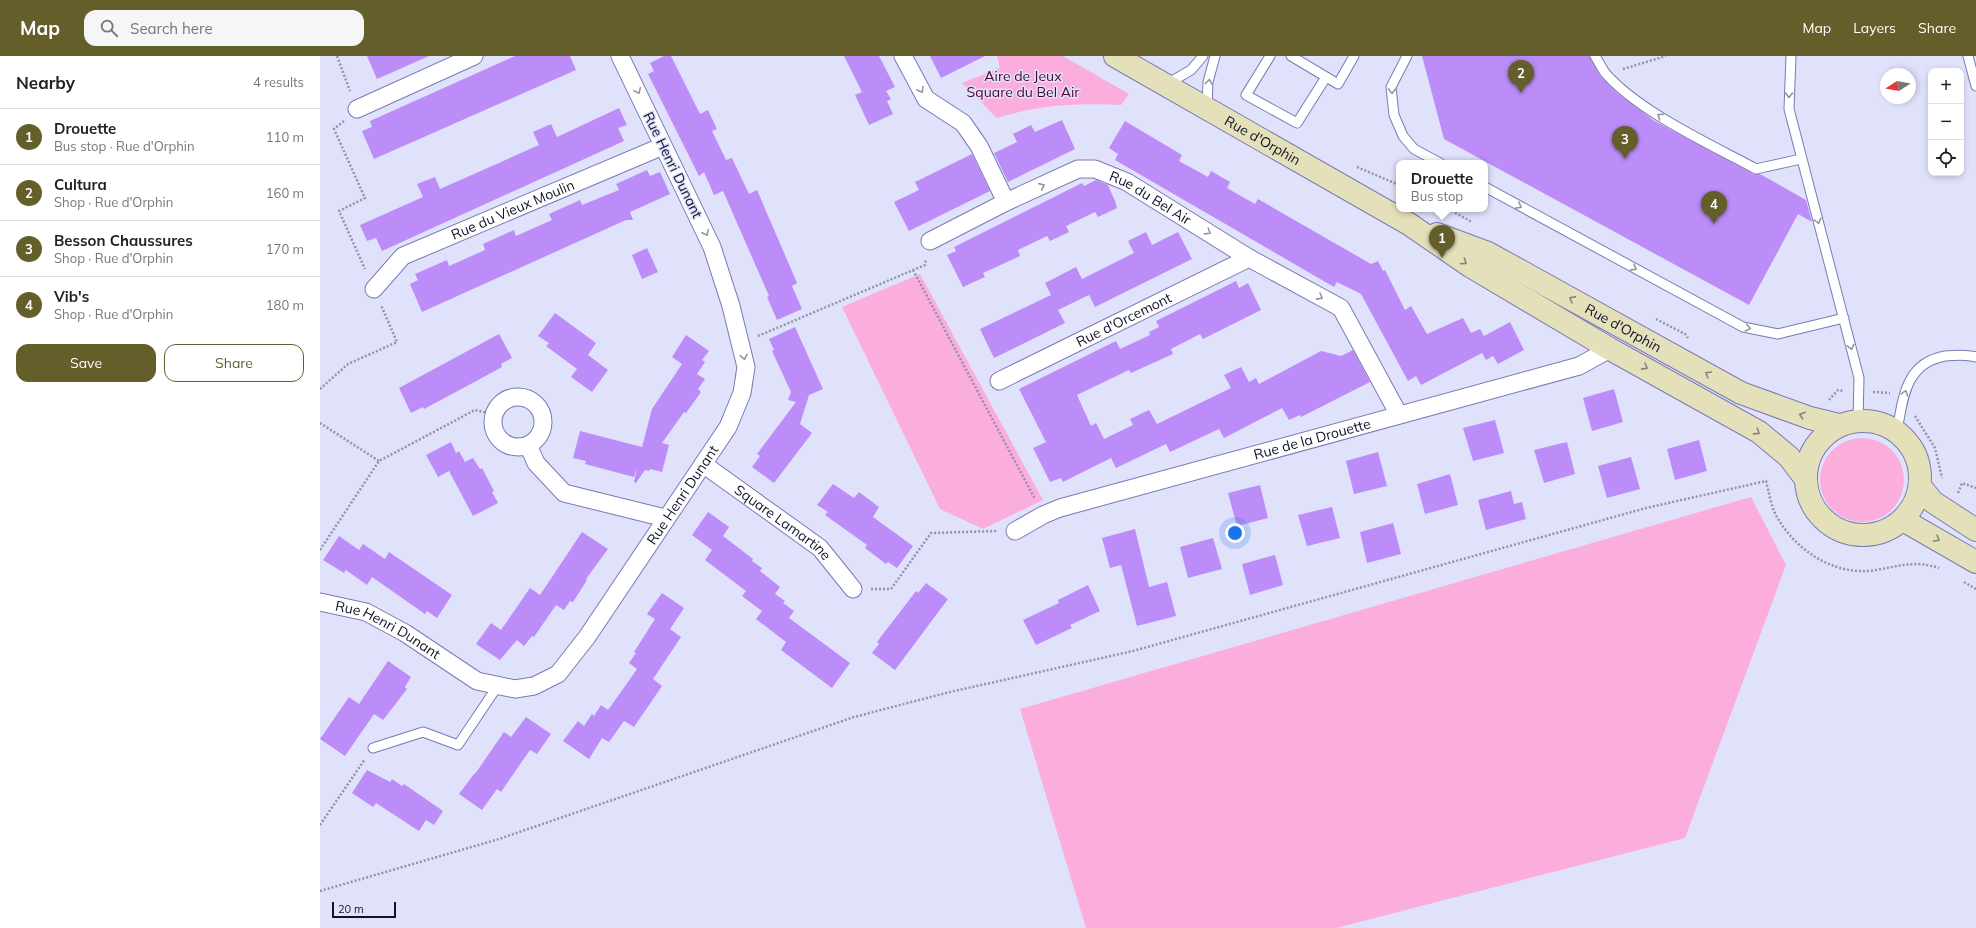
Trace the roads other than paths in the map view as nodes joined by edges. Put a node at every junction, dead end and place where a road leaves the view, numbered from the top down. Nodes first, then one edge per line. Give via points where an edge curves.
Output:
1 (474, 56) edge
2 (620, 56) edge
3 (903, 56) edge
4 (1115, 56) edge
5 (1203, 56) edge
6 (1214, 56) edge
7 (1270, 56) edge
8 (1291, 56) edge
9 (1354, 56) edge
10 (1407, 56) edge
11 (1595, 56) edge
12 (1791, 56) edge
13 (1968, 56) edge
14 (1326, 77) junction
15 (1165, 85) junction
16 (1976, 86) edge
17 (1207, 108) junction
18 (357, 109) road end
19 (663, 146) junction
20 (1801, 159) junction
21 (1434, 160) edge
22 (1488, 189) edge
23 (1006, 202) junction
24 (1409, 224) junction
25 (930, 241) road end
26 (1250, 258) junction
27 (374, 290) road end
28 (1844, 318) junction
29 (1631, 332) junction
30 (1610, 349) junction
31 (1976, 357) edge
32 (999, 381) dead end
33 (1399, 414) junction
34 (1849, 423) junction
35 (1896, 431) junction
36 (528, 445) junction
37 (703, 464) junction
38 (1805, 478) junction
39 (1920, 486) junction
40 (665, 518) junction
41 (1903, 520) junction
42 (1976, 530) edge
43 (1015, 531) road end
44 (1976, 562) edge
45 (853, 590) road end
46 (320, 602) edge
47 (497, 687) junction
48 (374, 748) road end

1 - 18 street
2 -> 19 street, Rue Henri Dunant
3 -> 23 street via 926,99 963,122 979,146
4 - 15 main road, Rue d'Orphin
5 - 15 lane via 1190,70
17 -> 6 lane via 1208,82
7 - 14 lane via 1246,95 1297,123
8 - 14 lane
9 - 14 lane via 1338,84
10 -> 21 lane via 1391,87 1394,115 1403,136 1414,149
20 -> 11 lane via 1756,169 1694,136 1626,93 1606,74
12 -> 20 lane via 1789,109
13 - 16 lane
15 - 17 main road, Rue d'Orphin
17 - 24 main road, Rue d'Orphin
19 - 27 street, Rue du Vieux Moulin via 403,256
19 -> 37 street, Rue Henri Dunant via 712,246 746,367 742,393 728,427
20 -> 28 lane
22 -> 28 lane via 1743,327 1778,334
23 - 25 street, Rue du Bel Air
23 -> 26 street, Rue du Bel Air via 1078,169 1095,169 1126,182
29 -> 24 main road, Rue d'Orphin via 1488,253
24 -> 30 main road, Rue d'Orphin via 1470,266
26 - 32 street, Rue d'Orcemont
26 -> 33 street, Rue du Bel Air via 1341,308
28 -> 34 lane via 1859,378
29 - 30 main road
34 -> 29 main road, Rue d'Orphin via 1810,418 1741,393
30 - 33 street, Rue de la Drouette via 1579,366
30 -> 38 main road, Rue d'Orphin via 1759,432 1789,457
35 -> 31 lane via 1910,378 1921,366 1937,358 1958,355
33 - 43 street, Rue de la Drouette via 1060,508
34 - 35 main road via 1872,421
34 - 38 main road via 1825,434 1814,446 1807,462
35 - 39 main road via 1908,442 1916,456 1920,470
36 - 36 street via 515,448 501,442 493,429 493,414 504,400 521,396 530,399 541,412 542,429 538,437
36 - 40 street via 536,463 564,493
37 - 40 street, Rue Henri Dunant
37 - 45 street, Square Lamartine via 820,548
38 - 41 main road via 1807,495 1815,510 1826,523 1840,532 1856,536 1873,535 1889,530
39 - 41 main road via 1914,504
39 - 42 main road via 1933,502
40 - 47 street, Rue Henri Dunant via 587,637 558,674 534,686 515,690
41 -> 44 main road
46 - 47 street, Rue Henri Dunant via 366,612 405,633 477,681
47 - 48 lane via 458,745 423,732

